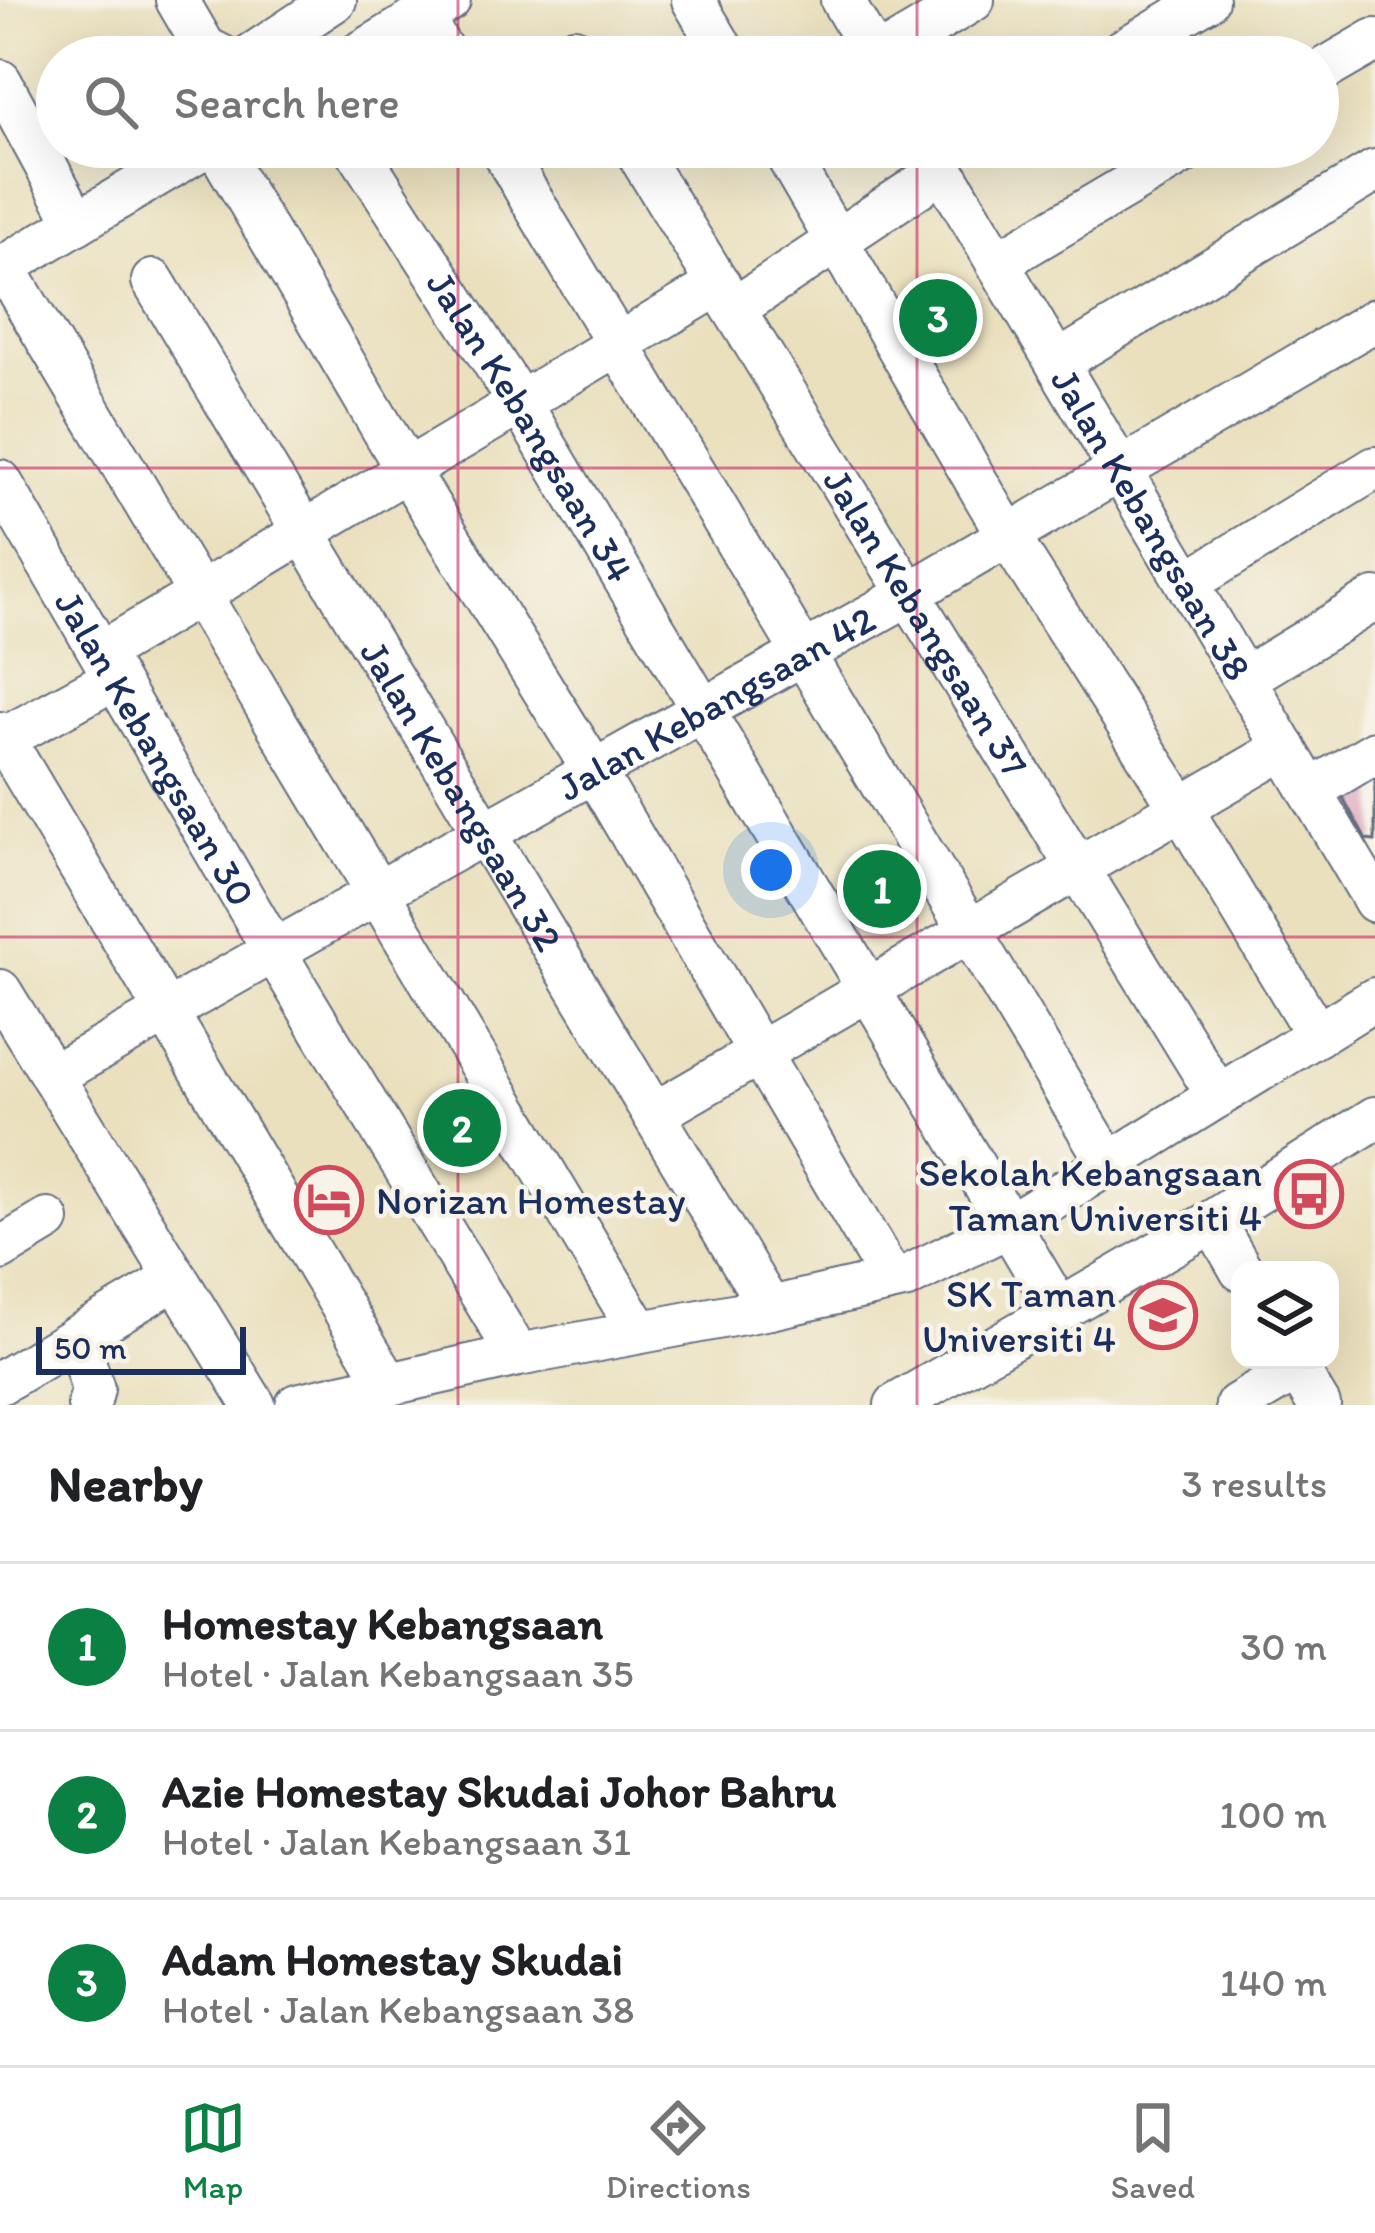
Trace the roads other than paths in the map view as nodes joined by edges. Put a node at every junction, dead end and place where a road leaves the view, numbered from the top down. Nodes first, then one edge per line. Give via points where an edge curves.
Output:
1 (335, 0) edge
2 (693, 0) edge
3 (842, 0) edge
4 (973, 0) edge
5 (1208, 0) edge
6 (435, 8) edge
7 (281, 36) edge
8 (389, 36) edge
9 (715, 36) edge
10 (863, 36) edge
11 (912, 36) edge
12 (1147, 36) edge
13 (1375, 40) edge
14 (1339, 61) edge
15 (0, 81) edge
16 (36, 147) edge
17 (47, 168) edge
18 (169, 168) edge
19 (229, 168) edge
20 (369, 168) edge
21 (513, 168) edge
22 (647, 168) edge
23 (795, 168) edge
24 (929, 168) edge
25 (949, 168) edge
26 (1157, 168) edge
27 (1375, 171) edge
28 (77, 223) junction
29 (839, 241) junction
30 (997, 262) junction
31 (2, 268) edge
32 (153, 281) dead end
33 (726, 296) junction
34 (1375, 320) edge
35 (618, 344) junction
36 (1057, 363) junction
37 (520, 403) junction
38 (1375, 468) edge
39 (407, 470) junction
40 (1121, 472) junction
41 (0, 481) edge
42 (304, 532) junction
43 (1008, 536) junction
44 (1187, 584) junction
45 (201, 593) junction
46 (909, 594) junction
47 (1375, 599) edge
48 (804, 653) junction
49 (108, 665) junction
50 (1244, 680) junction
51 (703, 710) junction
52 (1, 738) edge
53 (1285, 748) junction
54 (1375, 752) edge
55 (594, 771) junction
56 (1310, 791) junction
57 (1181, 808) junction
58 (484, 833) junction
59 (1078, 868) junction
60 (379, 892) junction
61 (1373, 892) edge
62 (968, 932) junction
63 (274, 951) junction
64 (870, 988) junction
65 (0, 991) edge
66 (1375, 998) edge
67 (168, 1011) junction
68 (1317, 1035) junction
69 (758, 1054) junction
70 (52, 1076) junction
71 (1218, 1096) junction
72 (654, 1114) junction
73 (1375, 1118) edge
74 (1109, 1164) junction
75 (48, 1220) dead end
76 (1213, 1221) junction
77 (1008, 1226) junction
78 (0, 1249) edge
79 (1236, 1261) edge
80 (176, 1278) junction
81 (892, 1280) junction
82 (770, 1308) junction
83 (1060, 1311) junction
84 (640, 1332) junction
85 (76, 1337) junction
86 (518, 1355) junction
87 (0, 1383) edge
88 (389, 1385) junction
89 (1305, 1388) edge
90 (942, 1395) edge
91 (89, 1405) edge
92 (254, 1405) edge
93 (298, 1405) edge
94 (896, 1405) edge
95 (1237, 1405) edge

1 - 7 street
2 - 9 street
3 - 10 street
4 - 11 street
5 - 12 street
6 - 8 street
13 - 14 street
15 - 16 street
17 - 28 street
18 - 28 street
19 - 39 street
20 - 37 street, Jalan Kebangsaan 34
21 - 35 street
22 - 33 street, Jalan Kebangsaan 37
23 - 29 street
24 - 29 street
25 - 30 street, Jalan Kebangsaan 38
26 - 30 street
27 - 36 street
28 - 31 street
29 - 33 street
29 - 43 street
30 - 36 street, Jalan Kebangsaan 38
31 - 45 street
32 - 42 street, Jalan Kebangsaan 32
33 - 35 street
33 - 46 street, Jalan Kebangsaan 37
34 - 40 street, Jalan Kebangsaan 42
35 - 37 street
35 - 48 street
36 - 40 street, Jalan Kebangsaan 38
37 - 39 street
37 - 51 street, Jalan Kebangsaan 34
38 - 44 street
39 - 42 street
39 - 55 street
40 - 43 street, Jalan Kebangsaan 42
40 - 44 street, Jalan Kebangsaan 38
41 - 49 street, Jalan Kebangsaan 30
42 - 45 street
42 - 58 street, Jalan Kebangsaan 32
43 - 46 street, Jalan Kebangsaan 42
43 - 57 street
44 - 50 street, Jalan Kebangsaan 38
45 - 49 street
45 - 60 street
46 - 48 street, Jalan Kebangsaan 42
46 - 59 street, Jalan Kebangsaan 37
47 - 50 street
48 - 51 street, Jalan Kebangsaan 42
48 - 62 street
49 - 52 street
49 - 63 street, Jalan Kebangsaan 30
50 - 53 street, Jalan Kebangsaan 38
51 - 55 street, Jalan Kebangsaan 42
51 - 64 street, Jalan Kebangsaan 34
52 - 67 street
53 - 56 street, Jalan Kebangsaan 38
53 - 57 street
54 - 56 street
55 - 58 street, Jalan Kebangsaan 42
55 - 69 street
56 - 61 street, Jalan Kebangsaan 38
57 - 59 street
57 - 68 street
58 - 60 street, Jalan Kebangsaan 42
58 - 72 street, Jalan Kebangsaan 32
59 - 62 street
59 - 71 street, Jalan Kebangsaan 37
60 - 63 street, Jalan Kebangsaan 42
60 - 84 street
62 - 64 street
62 - 74 street
63 - 67 street, Jalan Kebangsaan 42
63 - 86 street, Jalan Kebangsaan 30
64 - 69 street
64 - 77 street, Jalan Kebangsaan 34
65 - 70 street
66 - 68 street
67 - 70 street, Jalan Kebangsaan 42
67 - 88 street
68 - 71 street
69 - 72 street
69 - 81 street
70 - 80 street
71 - 74 street
72 - 82 street, Jalan Kebangsaan 32
73 - 76 street
74 - 77 street
75 - 78 street
76 - 79 street
76 - 83 street
77 - 81 street
77 - 83 street, Jalan Kebangsaan 34
80 - 85 street
80 - 92 street
81 - 82 street
82 - 84 street
83 - 90 street
84 - 86 street
85 - 87 street
85 - 91 street via 93,1389
86 - 88 street
88 - 93 street
89 - 95 street
90 - 94 street

